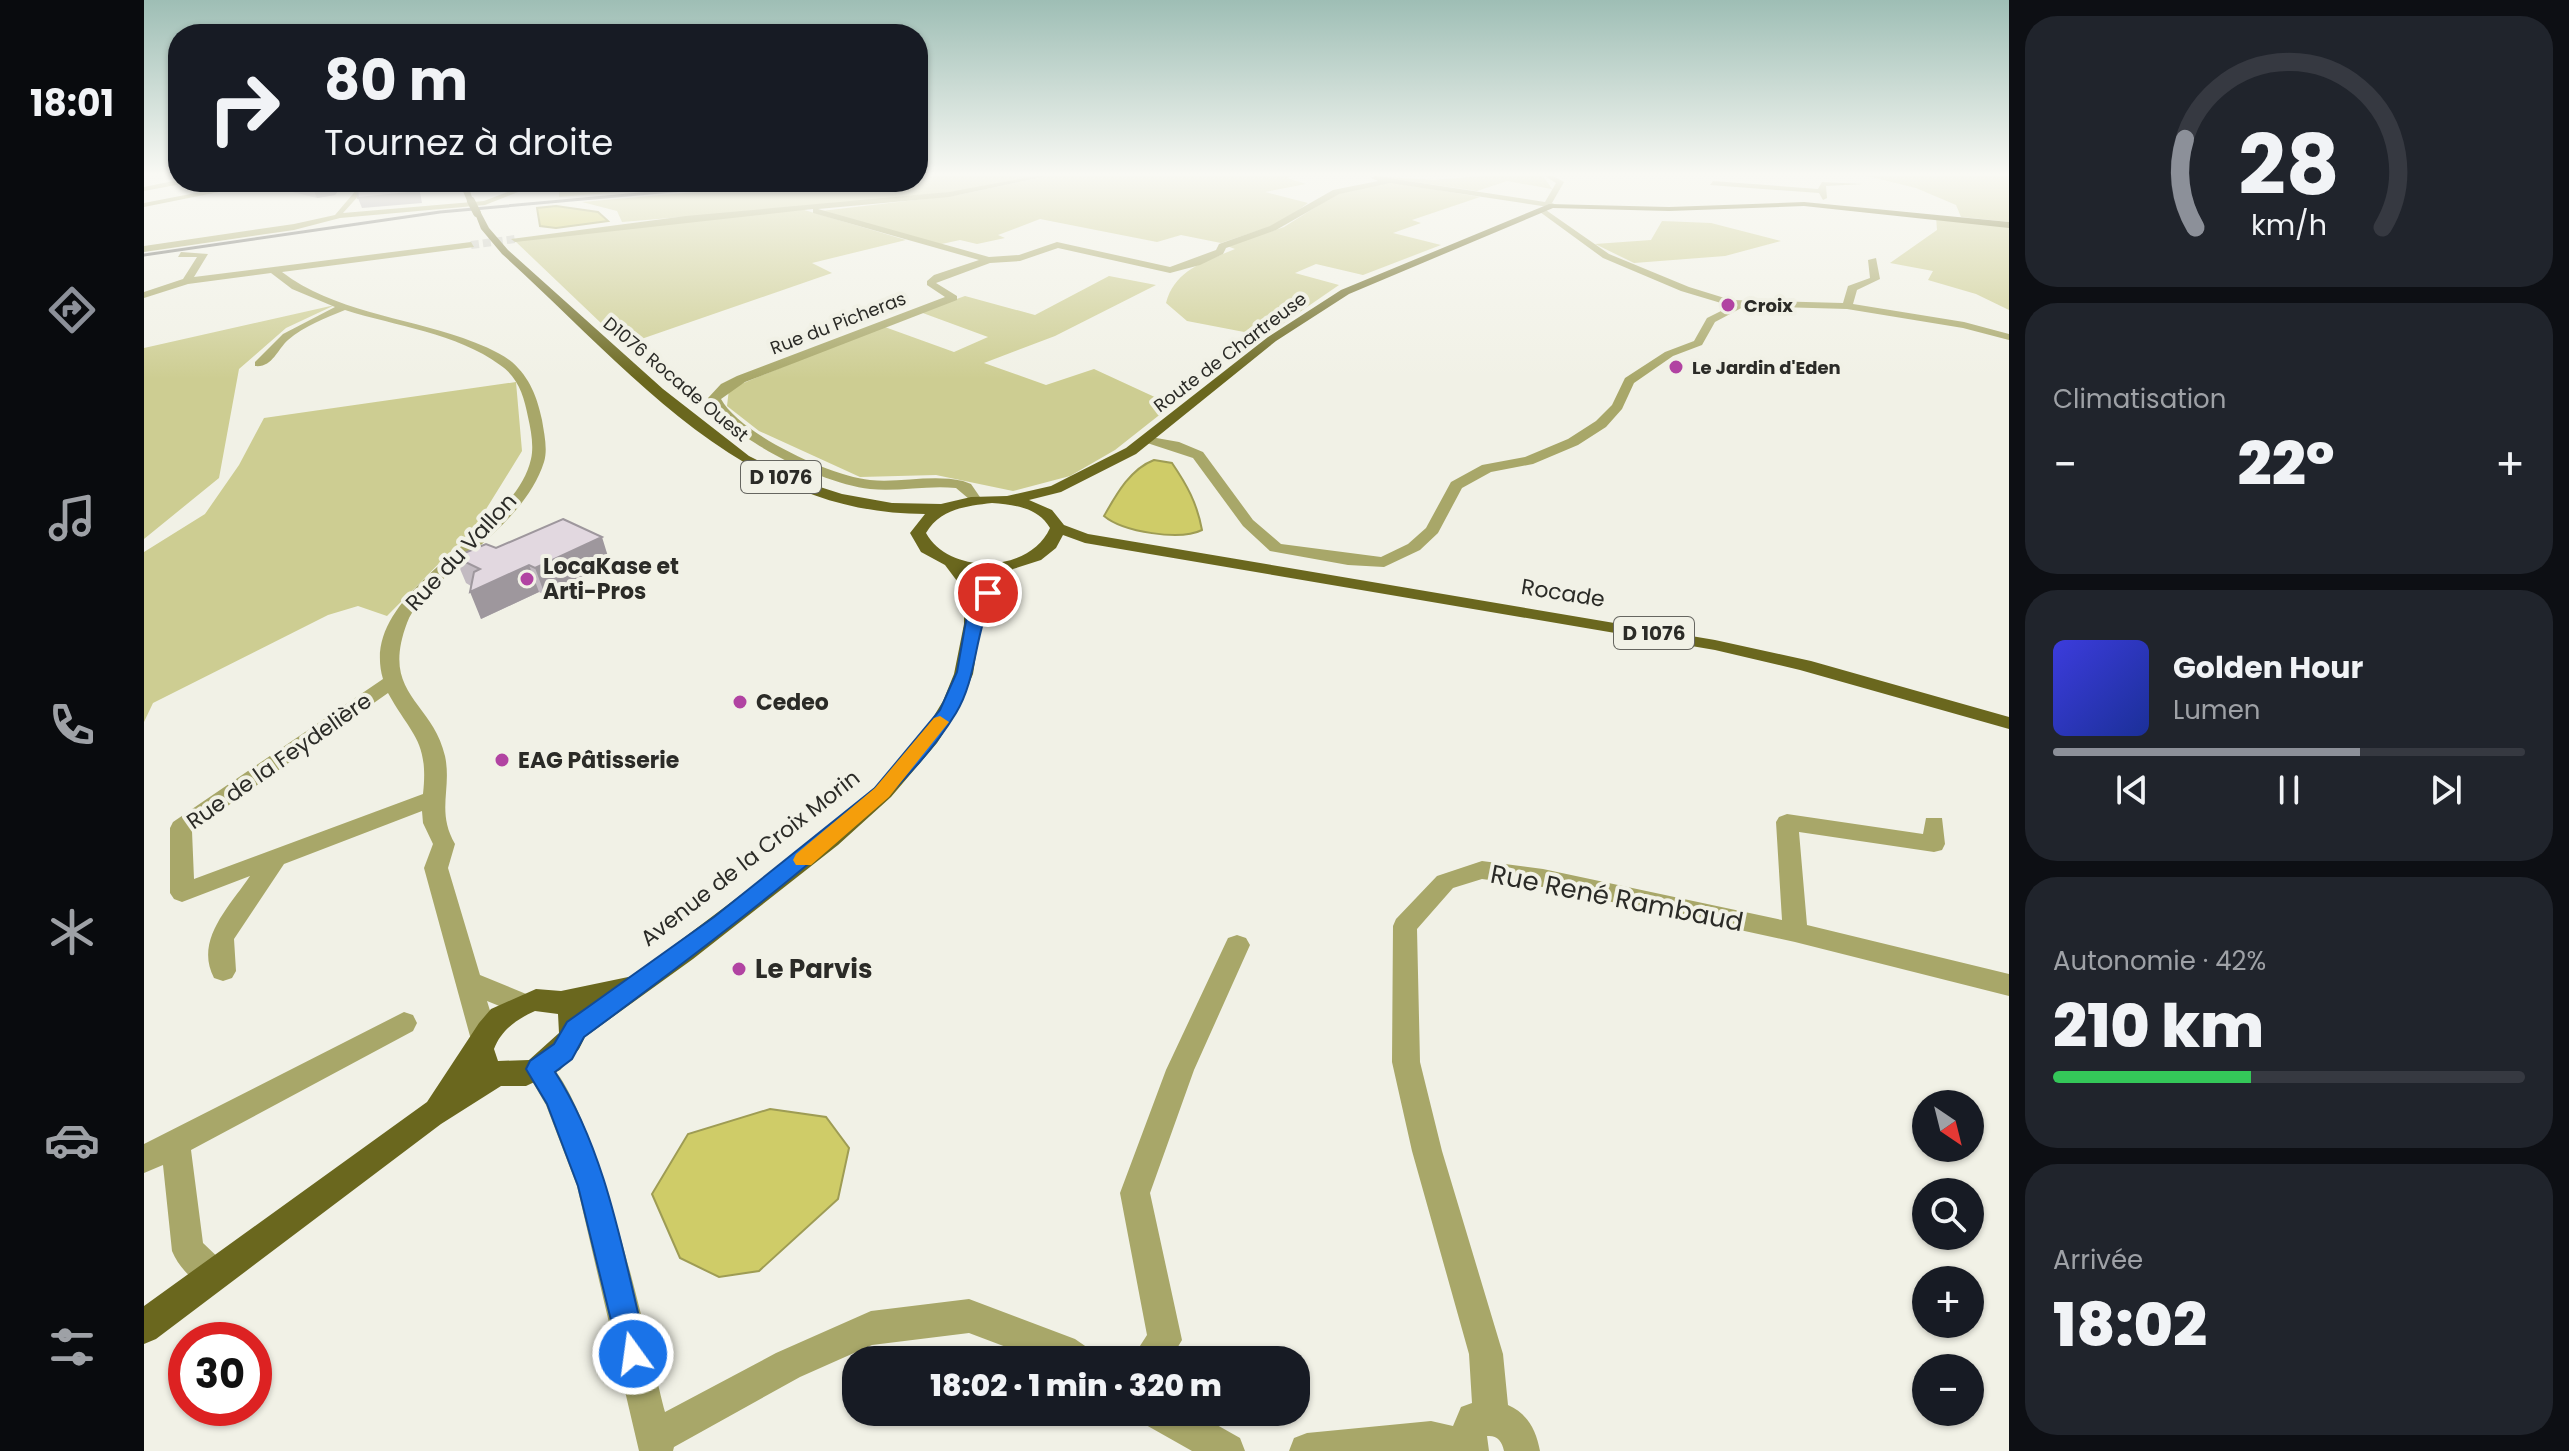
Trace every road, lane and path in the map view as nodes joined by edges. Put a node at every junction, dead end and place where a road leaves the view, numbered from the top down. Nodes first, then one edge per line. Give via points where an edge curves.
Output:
1 (180, 244) edge
2 (497, 244) edge
3 (926, 244) edge
4 (1228, 244) edge
5 (1461, 244) edge
6 (1592, 244) edge
7 (471, 245) tunnel mouth
8 (144, 249) edge
9 (989, 260) junction
10 (1873, 260) dead end
11 (144, 261) edge
12 (273, 270) junction
13 (187, 281) junction
14 (144, 295) edge
15 (1741, 305) junction
16 (346, 306) junction
17 (1847, 306) junction
18 (2001, 321) dead end
19 (1964, 325) junction
20 (2009, 337) edge
21 (259, 364) dead end
22 (646, 382) junction
23 (1145, 440) junction
24 (1131, 451) junction
25 (975, 500) junction
26 (1008, 500) junction
27 (942, 509) junction
28 (1054, 522) junction
29 (918, 533) junction
30 (1041, 554) junction
31 (952, 564) junction
32 (1007, 566) junction
33 (1291, 575) junction
34 (975, 615) junction
35 (392, 681) junction
36 (2009, 723) edge
37 (431, 799) junction
38 (1934, 824) dead end
39 (276, 857) junction
40 (1795, 932) junction
41 (1237, 945) dead end
42 (223, 971) dead end
43 (645, 980) junction
44 (471, 983) junction
45 (2009, 985) edge
46 (561, 1002) junction
47 (522, 1004) junction
48 (404, 1023) dead end
49 (575, 1029) junction
50 (482, 1043) junction
51 (539, 1069) junction
52 (497, 1074) junction
53 (431, 1115) junction
54 (175, 1141) junction
55 (144, 1159) edge
56 (212, 1275) junction
57 (144, 1327) edge
58 (1050, 1346) edge
59 (1160, 1346) edge
60 (1491, 1417) junction
61 (1183, 1426) edge
62 (655, 1444) edge
63 (1469, 1449) edge
64 (1227, 1451) edge
65 (1307, 1451) edge
66 (1522, 1451) edge

1 - 8 street
2 - 22 main road, D1076 Rocade Ouest / D 1076, bridge
3 - 9 street
4 - 9 street, Rue du Picheras via 1179,269 1111,260 1057,245 1020,258
5 - 23 main road, Route de Chartreuse via 1345,292 1279,334
6 - 15 street via 1606,256 1685,289
7 - 12 street
9 - 25 street, Rue du Picheras via 930,283 953,298 741,379 714,398 718,408 749,433 843,479 881,485 948,482 966,487
10 - 17 street via 1875,279 1852,288
11 - 13 street via 203,252
12 - 13 street
12 - 16 street, Rue du Vallon
13 - 14 street
15 - 17 street
15 - 23 street via 1711,320 1698,343 1669,354 1629,381 1618,406 1573,442 1528,461 1487,468 1456,485 1433,530 1384,562 1276,548 1248,523 1198,455
16 - 21 street via 284,338
16 - 35 street, Rue du Vallon via 463,343 502,361 523,381 535,418 538,462 511,503 401,615 389,663
17 - 19 street
18 - 19 street
19 - 20 street
22 - 27 main road, D1076 Rocade Ouest / D 1076 via 722,445 762,469 808,487 892,508
22 - 29 main road, D 1076 via 711,449 750,474
23 - 24 main road, Route de Chartreuse
24 - 26 main road, Route de Chartreuse via 1056,489
24 - 28 main road, Route de Chartreuse via 1110,471 1066,495
25 - 26 main road
25 - 27 main road
26 - 28 main road, Rocade via 1025,503
27 - 29 main road
28 - 30 main road, Route de Chartreuse via 1057,537
28 - 33 main road, Rocade / D 1076 via 1085,538
29 - 31 main road via 932,556
30 - 32 main road, Rocade
30 - 33 main road, Rocade / D 1076 via 1082,550
31 - 32 main road, Rocade
31 - 34 main road, Avenue de la Croix Morin via 970,582
32 - 34 main road, Avenue de la Croix Morin
33 - 36 main road, Rocade / D 1076 via 1715,645
34 - 43 main road, Avenue de la Croix Morin via 966,672 948,711 882,793
35 - 37 street via 435,756
35 - 39 street, Rue de la Feydelière via 181,828 182,893
37 - 39 street, Rue de la Feydelière
37 - 44 street via 434,832 444,844 436,868
38 - 40 street via 1934,844 1787,822
39 - 42 street via 221,938
40 - 45 street, Rue René Rambaud
40 - 60 street, Rue René Rambaud via 1543,878 1482,870 1445,882 1405,926 1406,1062 1486,1354
41 - 59 street via 1180,1070 1135,1193 1165,1340
43 - 46 main road, Avenue de la Croix Morin
43 - 49 main road, Avenue de la Croix Morin
44 - 47 street
44 - 50 street
46 - 47 main road
46 - 49 main road via 570,1008
47 - 50 main road via 499,1018
48 - 54 street
49 - 51 main road via 563,1051
50 - 52 main road via 487,1069
50 - 53 main road
51 - 52 main road
51 - 62 street via 558,1099 592,1186
52 - 53 main road
53 - 56 main road
54 - 55 street
54 - 56 street via 188,1251
56 - 57 main road
58 - 62 street via 969,1316 871,1328 788,1365
60 - 63 street via 1474,1420
60 - 66 street via 1513,1426
61 - 64 street
63 - 65 street via 1431,1439

